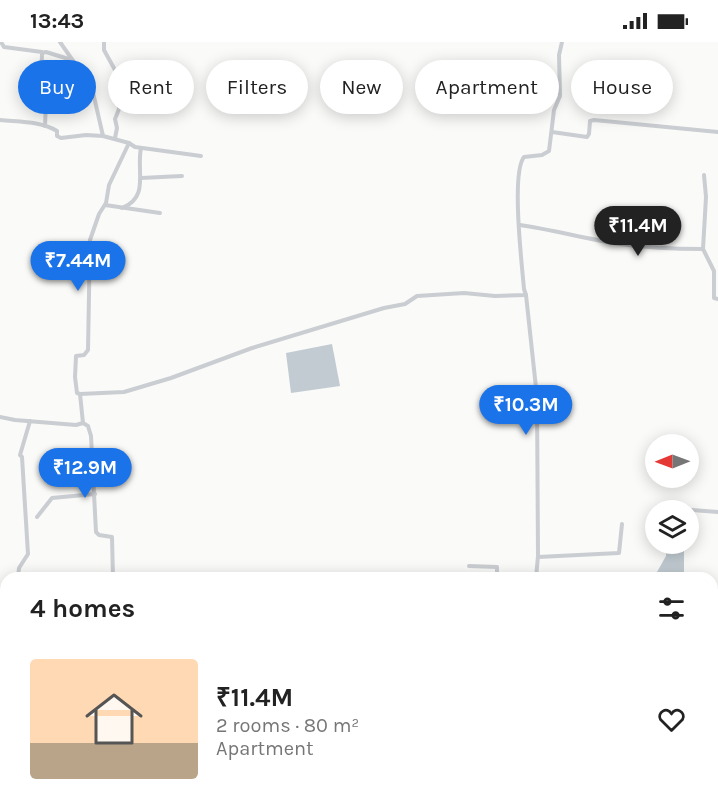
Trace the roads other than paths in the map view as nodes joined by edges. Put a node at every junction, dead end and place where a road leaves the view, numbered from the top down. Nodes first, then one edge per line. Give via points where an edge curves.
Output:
1 (1, 42) edge
2 (60, 42) edge
3 (104, 42) edge
4 (562, 42) edge
5 (42, 52) junction
6 (72, 60) joint
7 (96, 98) edge
8 (0, 120) edge
9 (45, 126) junction
10 (552, 132) junction
11 (718, 132) edge
12 (110, 137) junction
13 (129, 143) junction
14 (141, 148) junction
15 (201, 156) dead end
16 (704, 175) dead end
17 (183, 176) dead end
18 (141, 178) junction
19 (104, 205) junction
20 (122, 208) junction
21 (160, 213) dead end
22 (520, 225) junction
23 (704, 249) junction
24 (526, 295) junction
25 (718, 299) edge
26 (80, 394) junction
27 (0, 417) edge
28 (30, 421) junction
29 (83, 423) junction
30 (95, 494) junction
31 (699, 511) edge
32 (718, 513) edge
33 (37, 517) dead end
34 (622, 524) dead end
35 (538, 557) junction
36 (469, 566) dead end
37 (19, 572) edge
38 (113, 572) edge
39 (496, 572) edge
40 (537, 572) edge

1 - 5 street via 4,47
2 - 6 street
3 - 12 street via 118,82 117,128
4 - 10 street via 560,96
5 - 6 street
5 - 9 street
7 - 12 street
8 - 9 street
9 - 12 street via 55,129 61,138
10 - 11 street via 586,137 590,121 594,120
10 - 22 street via 548,152 521,158
12 - 13 street
13 - 14 street
13 - 19 street via 116,167
14 - 15 street
14 - 18 street
16 - 23 street
17 - 18 street
18 - 20 street via 136,196
19 - 20 street
19 - 26 street via 90,240 88,350 76,356 75,388
20 - 21 street
22 - 23 street via 620,244
22 - 24 street
23 - 25 street via 714,271 714,298
24 - 26 street via 417,296 405,304 252,348 124,392
24 - 35 street via 537,397
26 - 29 street
27 - 28 street
28 - 29 street
28 - 37 street via 20,454 28,554
29 - 30 street via 91,436
30 - 33 street via 52,498
30 - 38 street via 96,532 113,540
31 - 32 street
34 - 35 street via 619,553
35 - 40 street
36 - 39 street via 496,567

